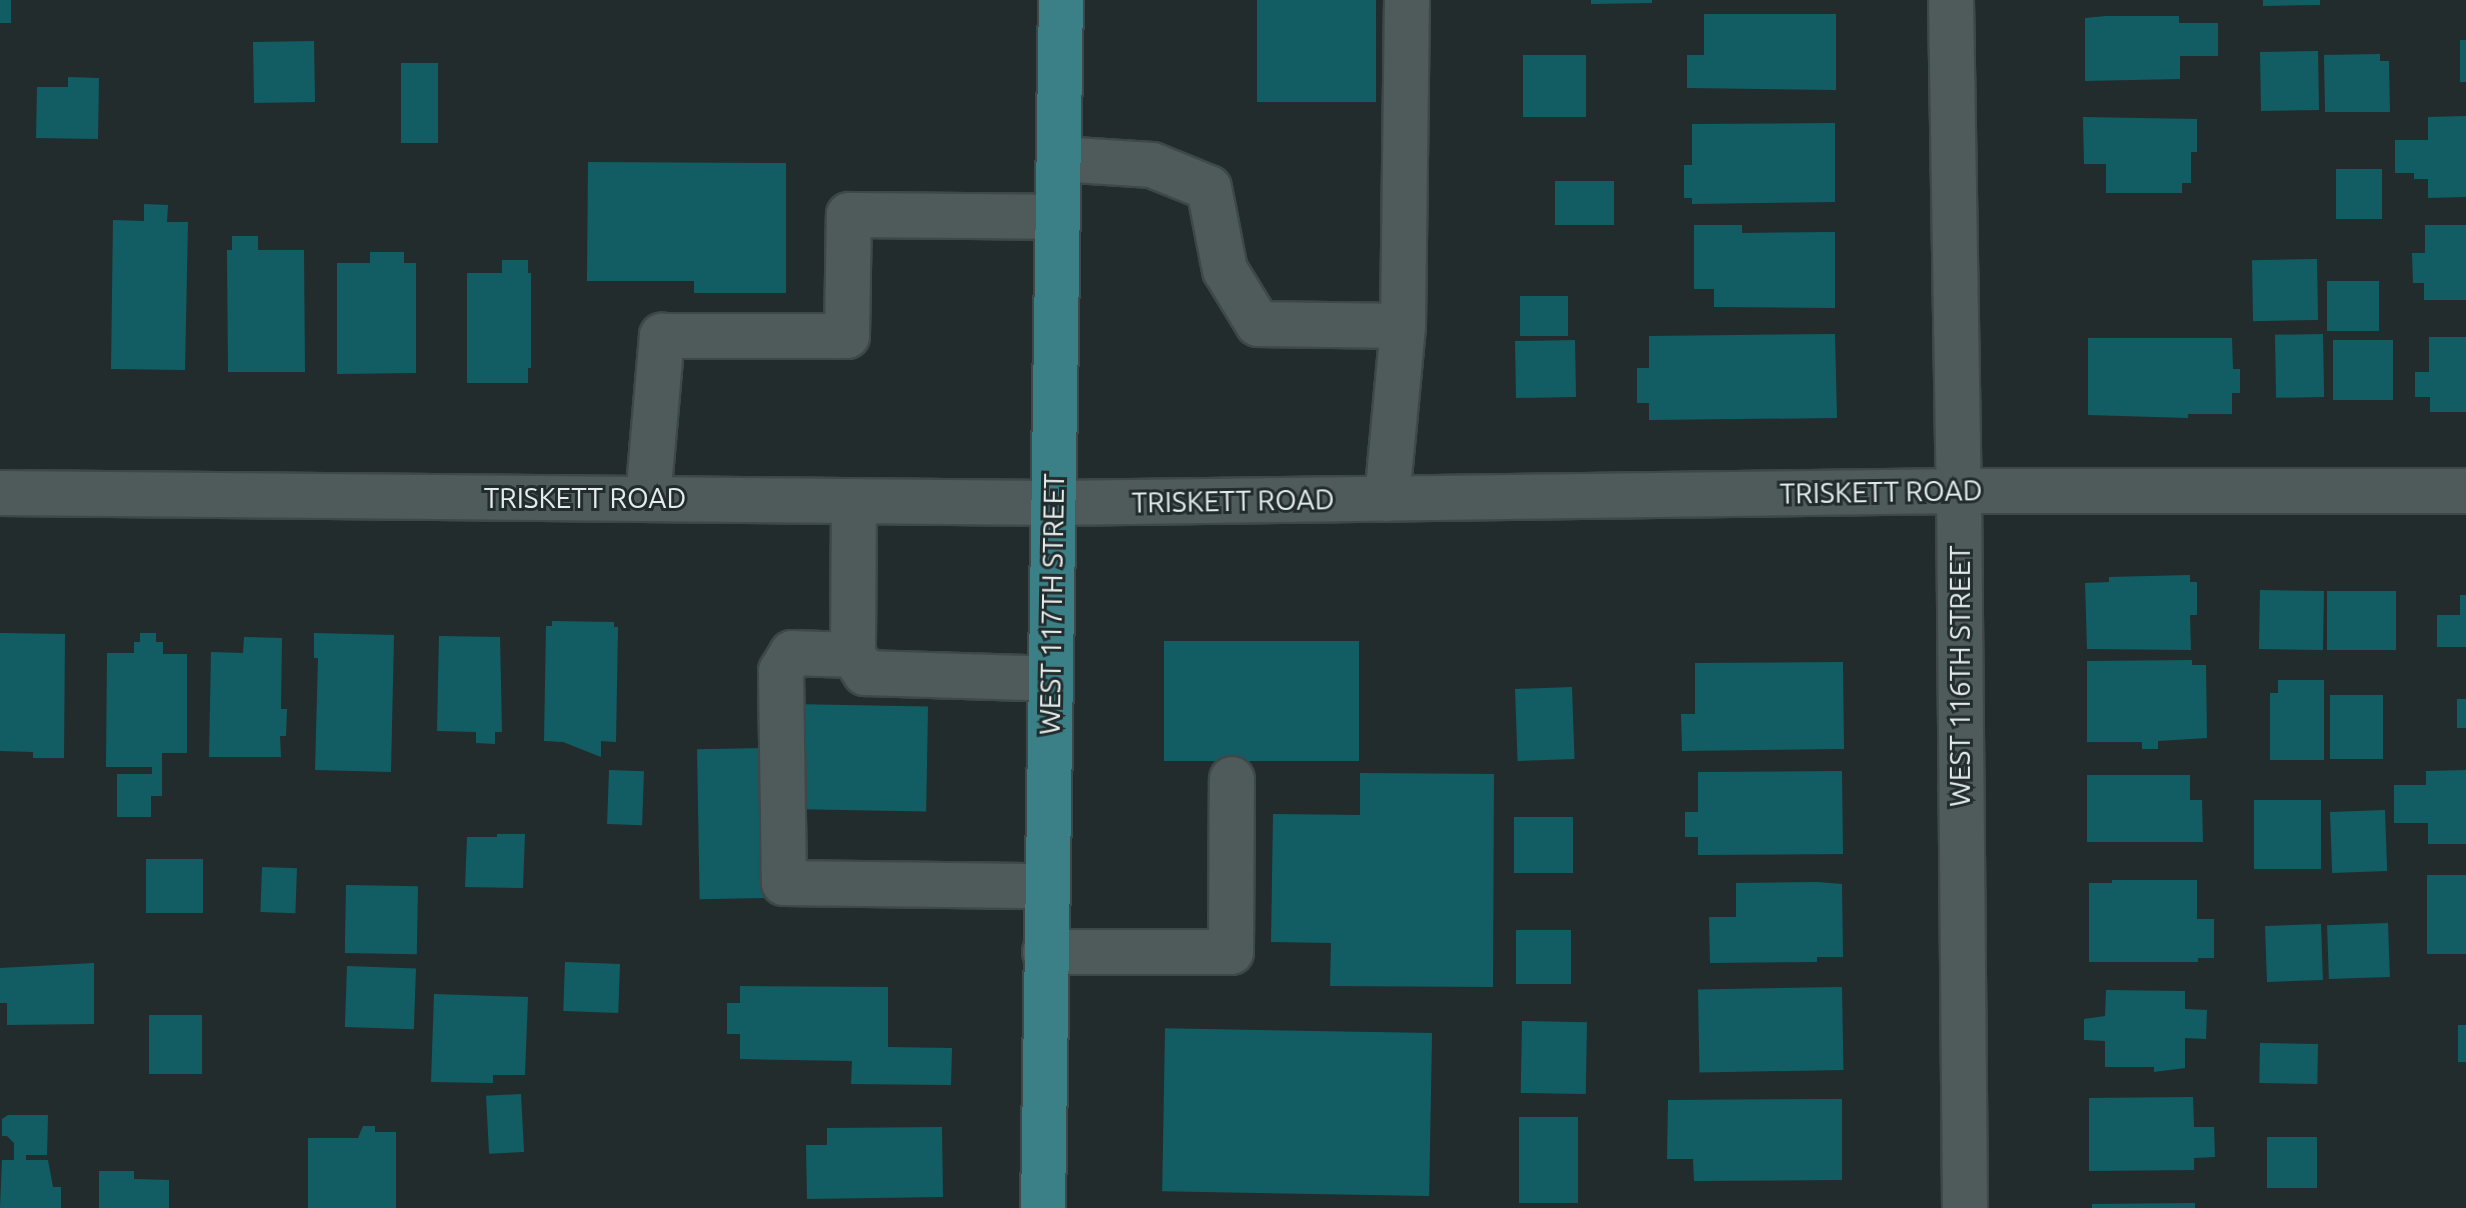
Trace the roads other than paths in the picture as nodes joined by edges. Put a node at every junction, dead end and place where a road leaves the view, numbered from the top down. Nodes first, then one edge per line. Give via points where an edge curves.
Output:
1 (1061, 0) edge
2 (1407, 0) edge
3 (1951, 0) edge
4 (1059, 159) junction
5 (1058, 217) junction
6 (1403, 326) junction
7 (1959, 491) junction
8 (2466, 491) edge
9 (0, 493) edge
10 (648, 499) junction
11 (1387, 499) junction
12 (854, 501) junction
13 (1054, 503) junction
14 (853, 655) junction
15 (1051, 679) junction
16 (1232, 779) dead end
17 (1046, 886) junction
18 (1045, 952) junction
19 (1043, 1208) edge
20 (1965, 1208) edge

1 - 4 main road, WEST 117TH STREET
2 - 6 street
3 - 7 street, WEST 116TH STREET
4 - 5 main road, WEST 117TH STREET
4 - 6 street via 1152,165 1209,188 1225,270 1258,324
5 - 10 street via 849,215 847,336 662,336
5 - 13 main road, WEST 117TH STREET
6 - 11 street
7 - 8 street, TRISKETT ROAD
7 - 11 street, TRISKETT ROAD
7 - 20 street, WEST 116TH STREET
9 - 10 street, TRISKETT ROAD
10 - 12 street, TRISKETT ROAD
11 - 13 street, TRISKETT ROAD
12 - 13 street, TRISKETT ROAD
12 - 14 street
13 - 15 main road, WEST 117TH STREET
14 - 15 street via 865,673
14 - 17 street via 792,653 781,671 784,883
15 - 17 main road, WEST 117TH STREET
16 - 18 street via 1231,952
17 - 18 main road, WEST 117TH STREET
18 - 19 main road, WEST 117TH STREET

